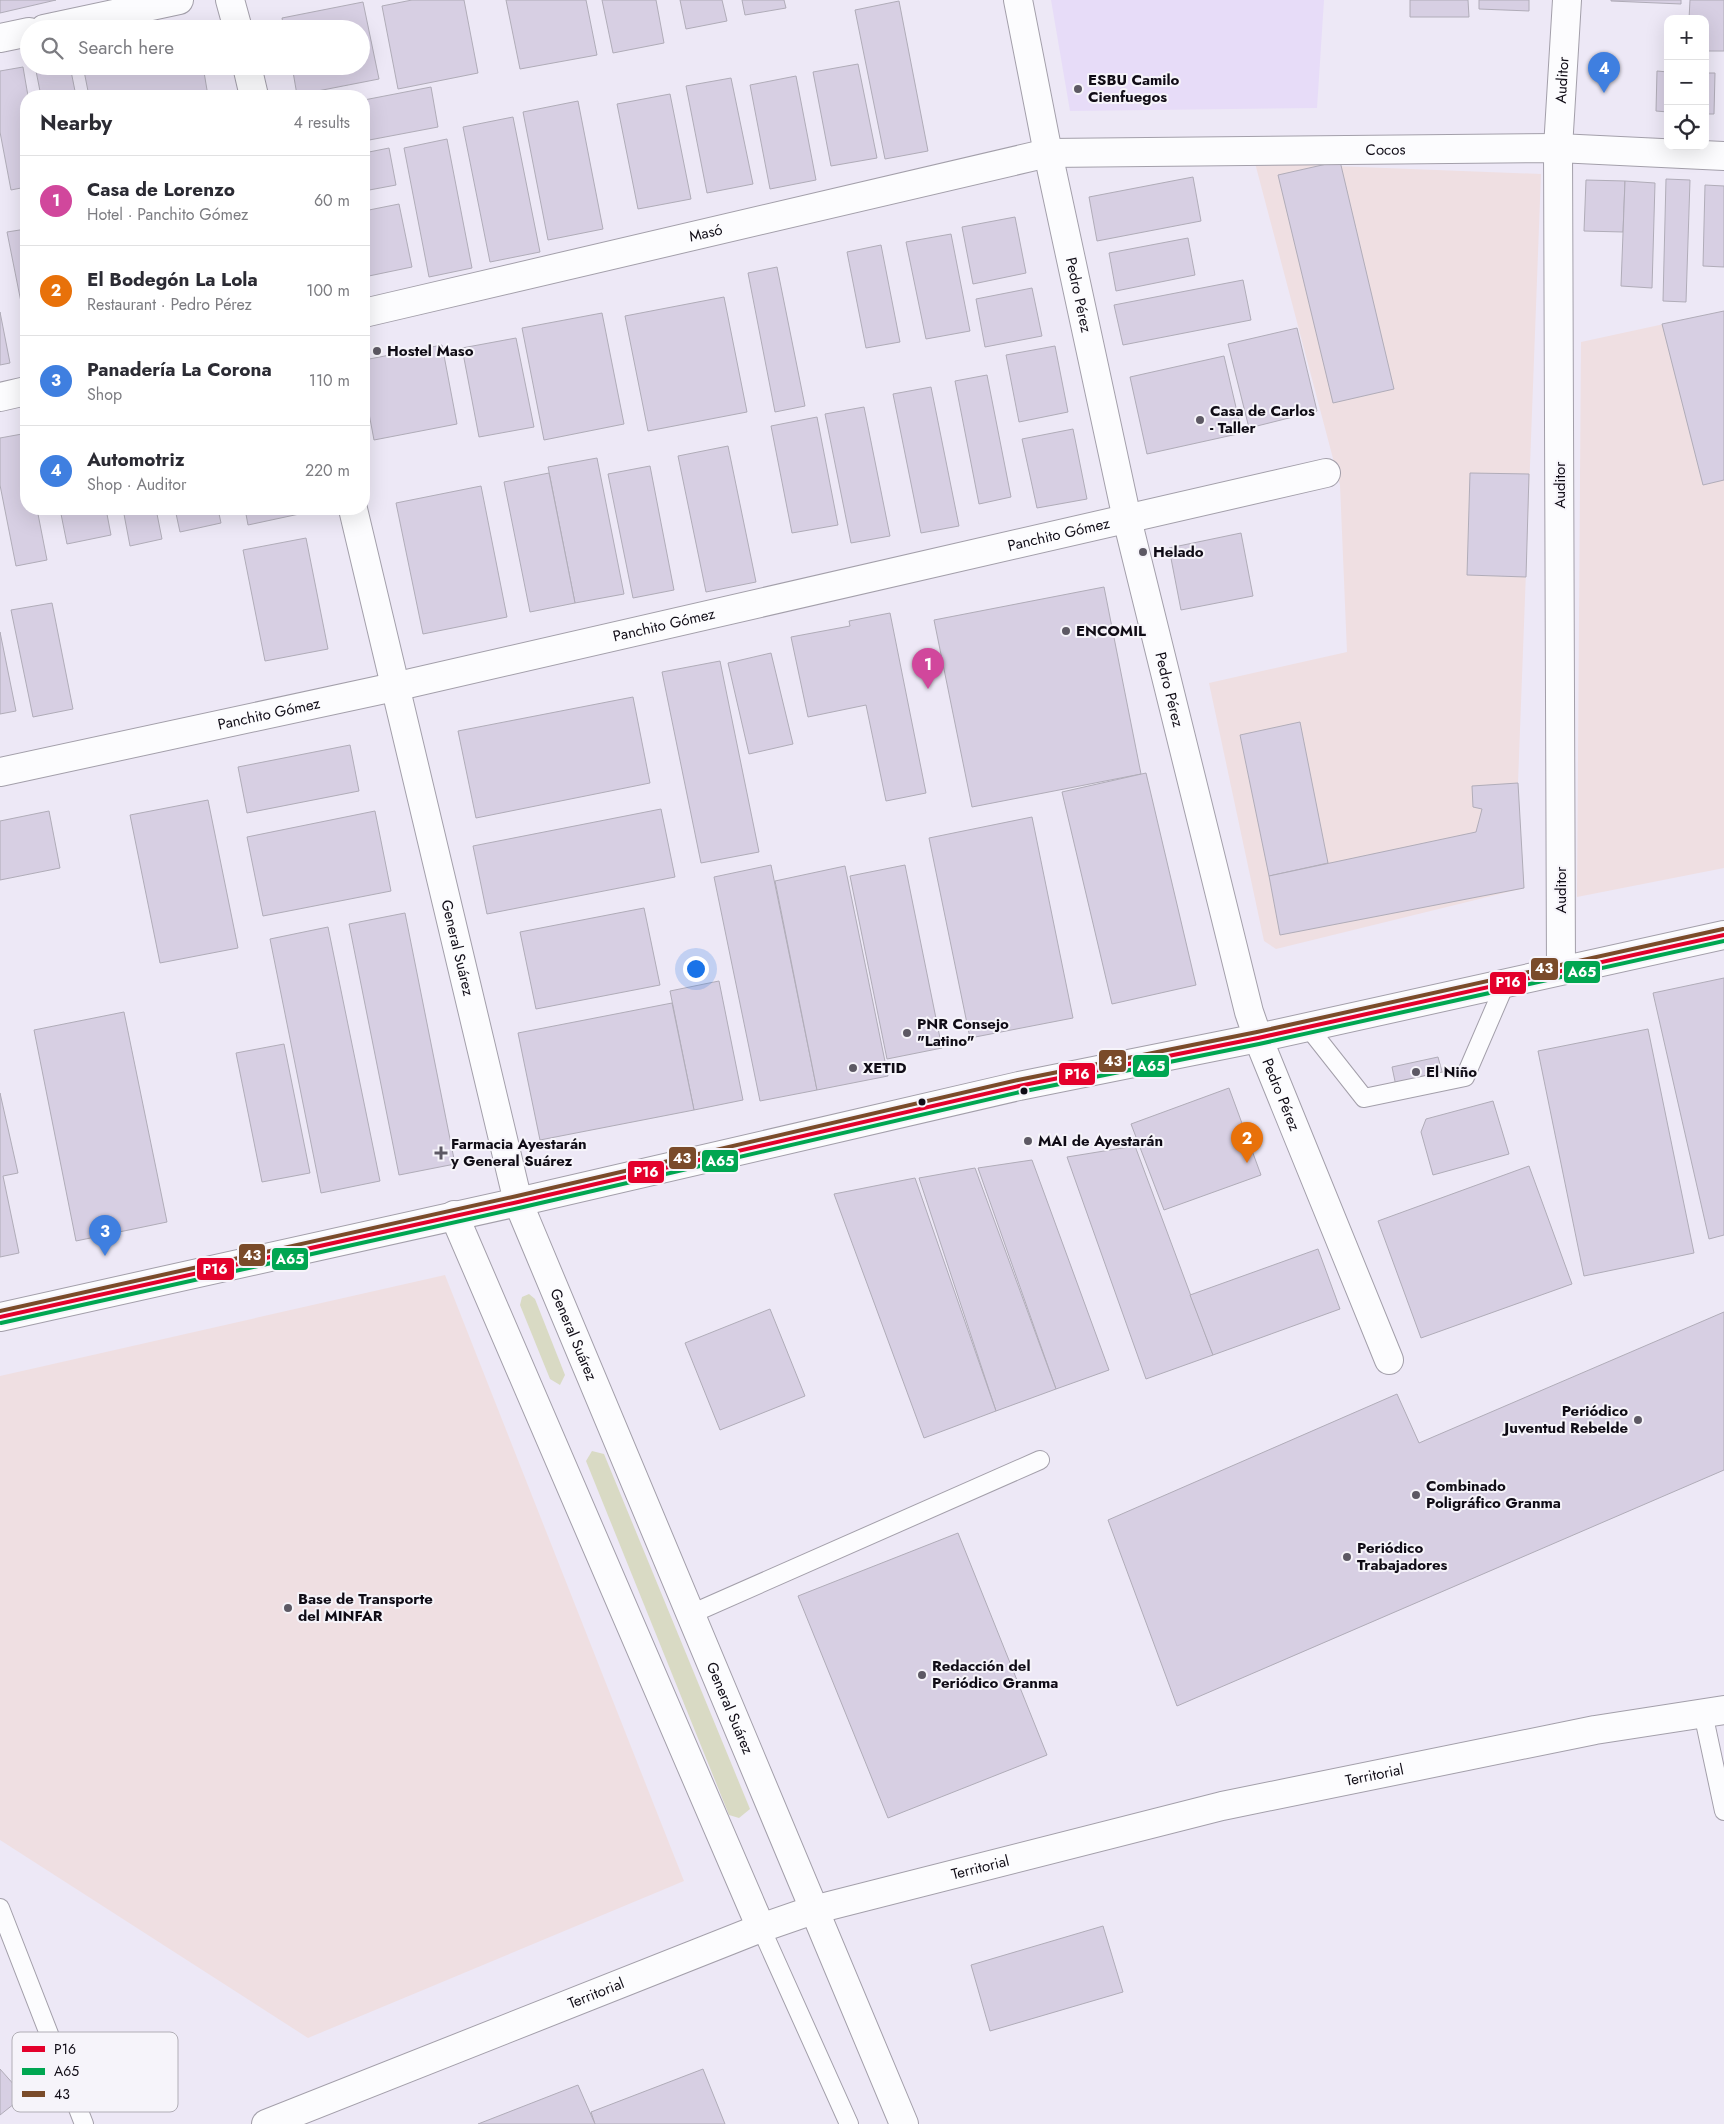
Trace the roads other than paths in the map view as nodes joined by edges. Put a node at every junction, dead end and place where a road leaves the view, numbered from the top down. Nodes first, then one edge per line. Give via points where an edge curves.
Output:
1 (179, 0) edge
2 (230, 0) edge
3 (1018, 0) edge
4 (1567, 0) edge
5 (86, 20) edge
6 (236, 20) edge
7 (20, 34) edge
8 (0, 38) edge
9 (249, 75) edge
10 (253, 90) edge
11 (1558, 148) junction
12 (1048, 153) junction
13 (1724, 156) edge
14 (370, 312) edge
15 (20, 392) edge
16 (0, 397) edge
17 (1326, 473) dead end
18 (355, 515) edge
19 (1127, 520) junction
20 (394, 687) junction
21 (0, 772) edge
22 (1724, 935) edge
23 (1561, 970) junction
24 (1506, 982) junction
25 (1308, 1027) junction
26 (1258, 1038) junction
27 (518, 1202) junction
28 (454, 1215) junction
29 (0, 1317) edge
30 (1389, 1360) dead end
31 (1040, 1460) dead end
32 (691, 1614) junction
33 (1714, 1711) edge
34 (1724, 1812) edge
35 (0, 1908) edge
36 (813, 1910) junction
37 (762, 1928) junction
38 (48, 2032) edge
39 (79, 2112) edge
40 (84, 2124) edge
41 (266, 2124) edge
42 (849, 2124) edge
43 (904, 2124) edge

1 - 5 street
2 - 6 street
3 - 12 street, Pedro Pérez
4 - 11 street, Auditor
7 - 8 street
9 - 10 street
11 - 12 street, Cocos
11 - 13 street, Cocos
11 - 23 street, Auditor
12 - 14 street, Masó
12 - 19 street, Pedro Pérez
15 - 16 street
17 - 19 street, Panchito Gómez
18 - 20 street, General Suárez
19 - 20 street, Panchito Gómez
19 - 26 street, Pedro Pérez via 1248,1012
20 - 21 street, Panchito Gómez
20 - 27 street, General Suárez
22 - 23 street
23 - 24 street
24 - 25 street
24 - 25 lane via 1465,1077 1364,1098
25 - 26 street
26 - 27 street via 1019,1086
26 - 30 street, Pedro Pérez
27 - 28 street
27 - 32 street, General Suárez
28 - 29 street
28 - 37 street
31 - 32 lane
32 - 36 street, General Suárez
33 - 34 lane
33 - 36 street, Territorial via 1595,1730 1222,1806
35 - 38 lane
36 - 37 street, Territorial
36 - 43 street, General Suárez
37 - 41 street, Territorial
37 - 42 lane
39 - 40 lane

